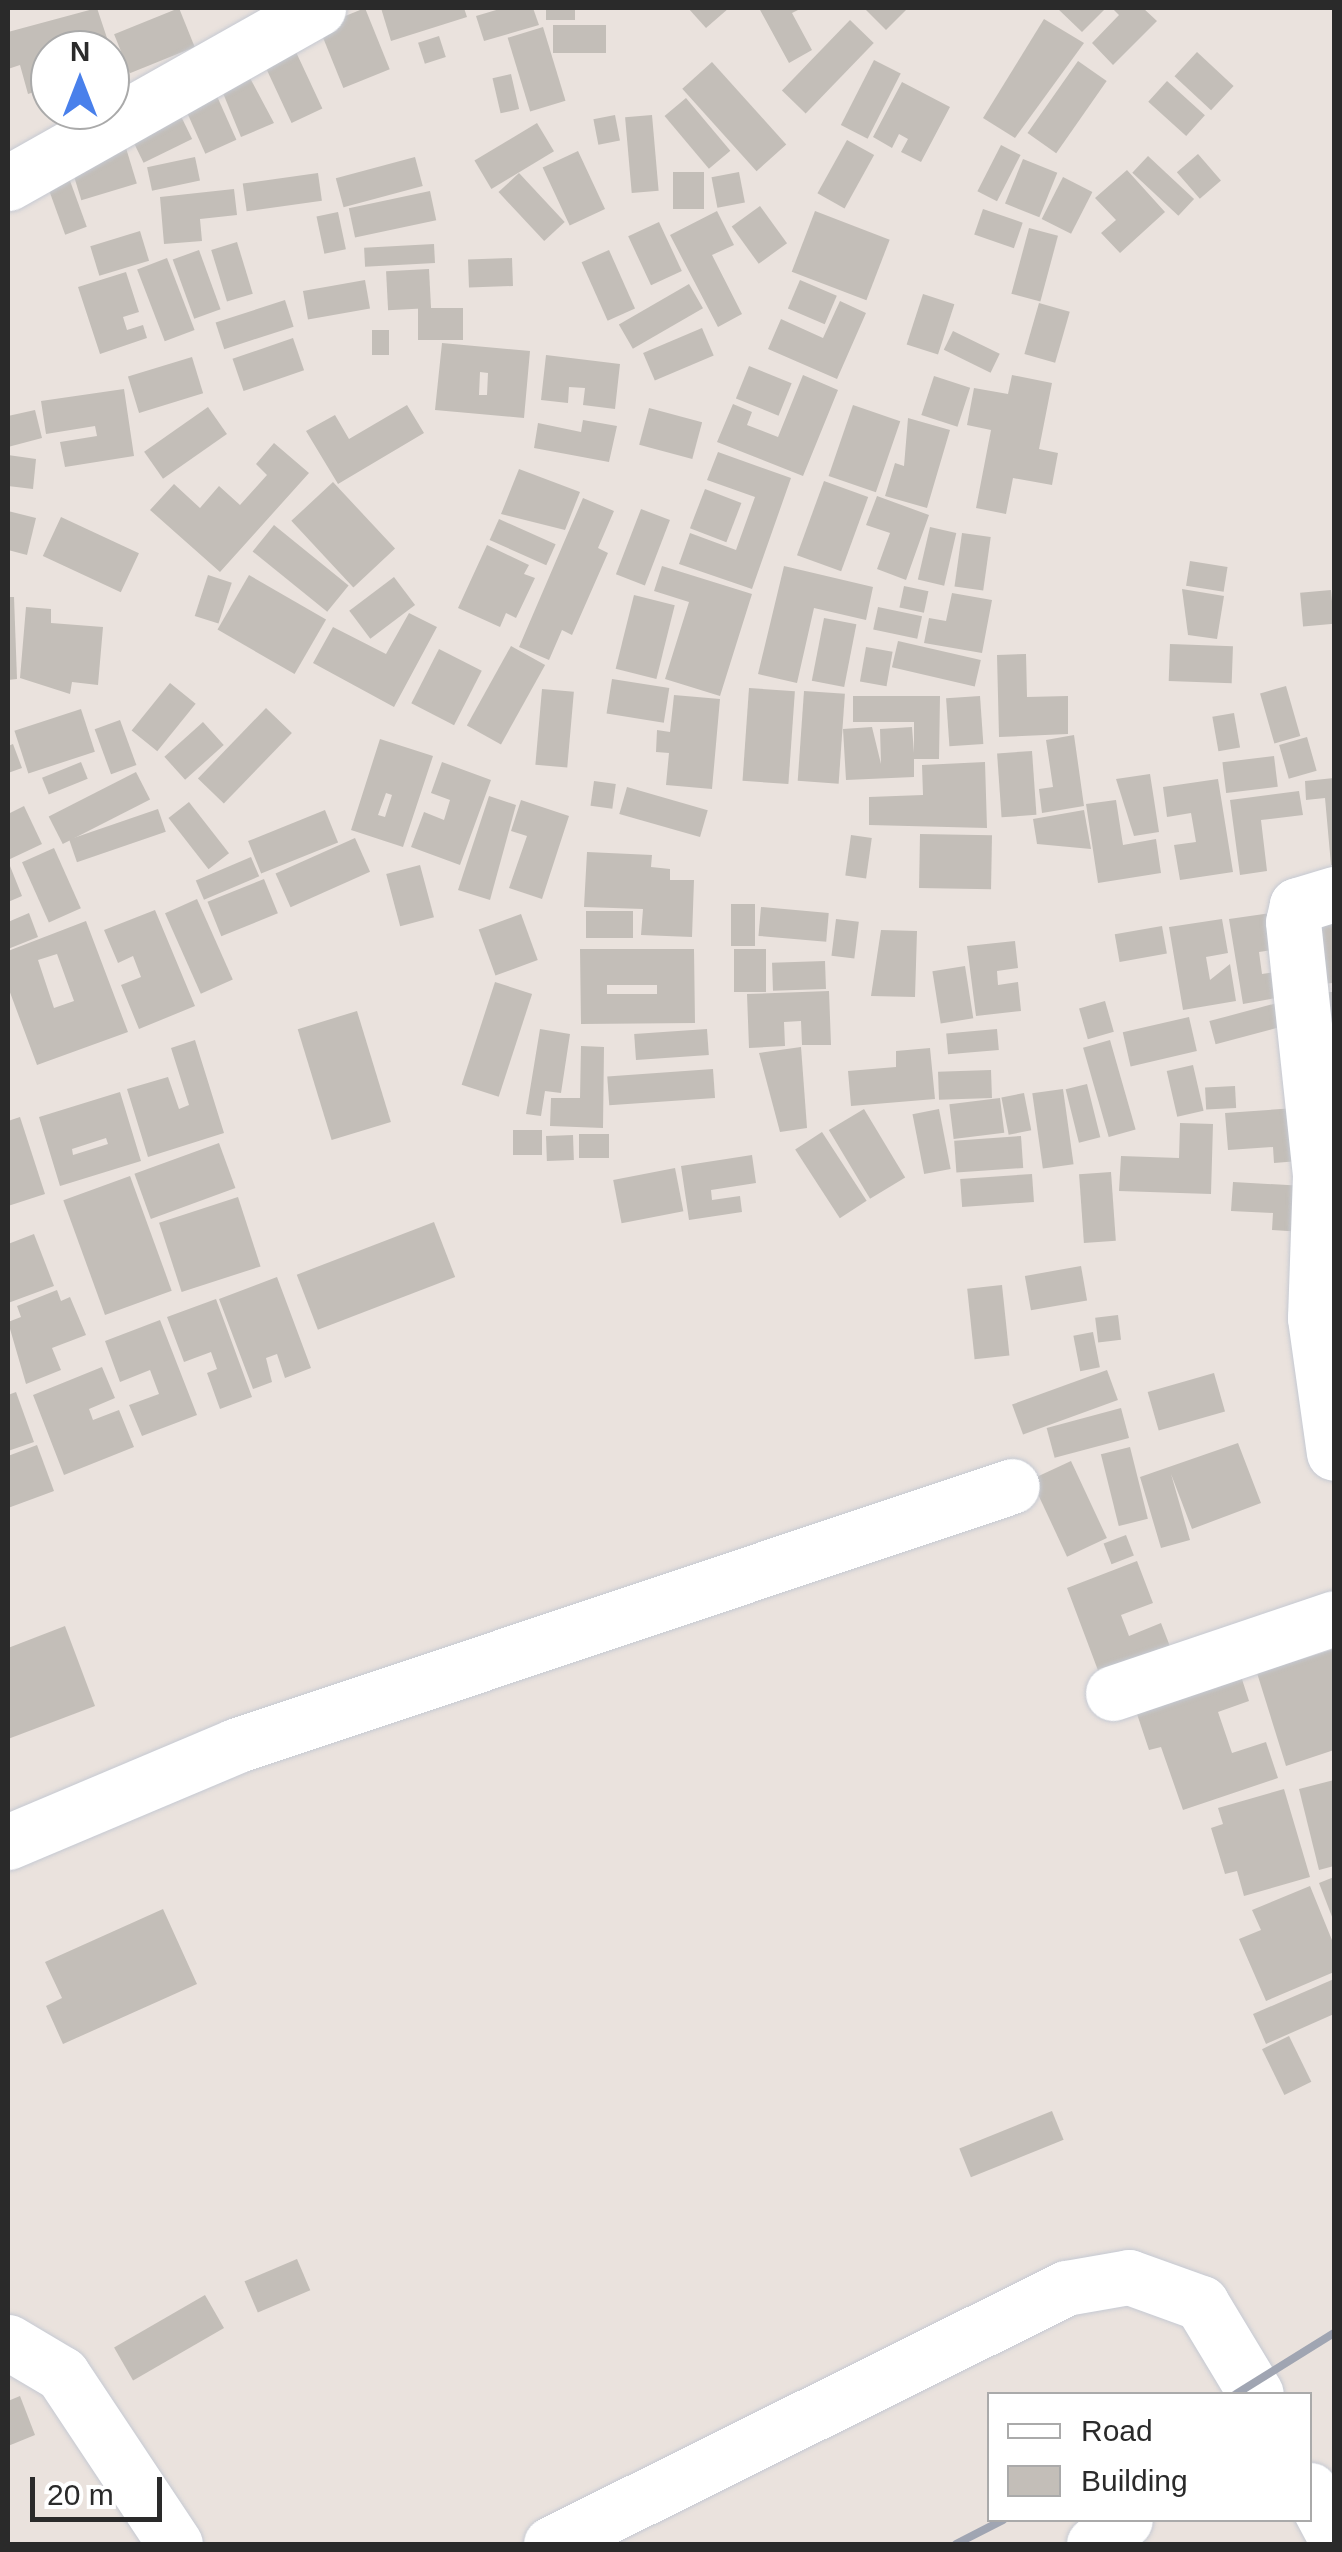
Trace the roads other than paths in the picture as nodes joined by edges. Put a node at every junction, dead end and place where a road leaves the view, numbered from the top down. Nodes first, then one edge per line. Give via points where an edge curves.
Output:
1 (318, 8) edge
2 (8, 182) edge
3 (1334, 894) edge
4 (1334, 1452) edge
5 (1012, 1486) dead end
6 (1334, 1618) edge
7 (1113, 1693) dead end
8 (8, 1842) edge
9 (8, 2342) edge
10 (1255, 2392) edge
11 (1312, 2494) edge
12 (1122, 2522) edge
13 (1334, 2535) edge
14 (175, 2544) edge
15 (551, 2544) edge
16 (1094, 2544) edge

1 - 2 street
3 - 4 street via 1297,905 1293,922 1320,1175 1316,1318
5 - 8 street via 234,1746
6 - 7 street
9 - 14 street via 62,2374
10 - 15 street via 1201,2304 1185,2294 1129,2277 1066,2288
11 - 13 street
12 - 16 street

